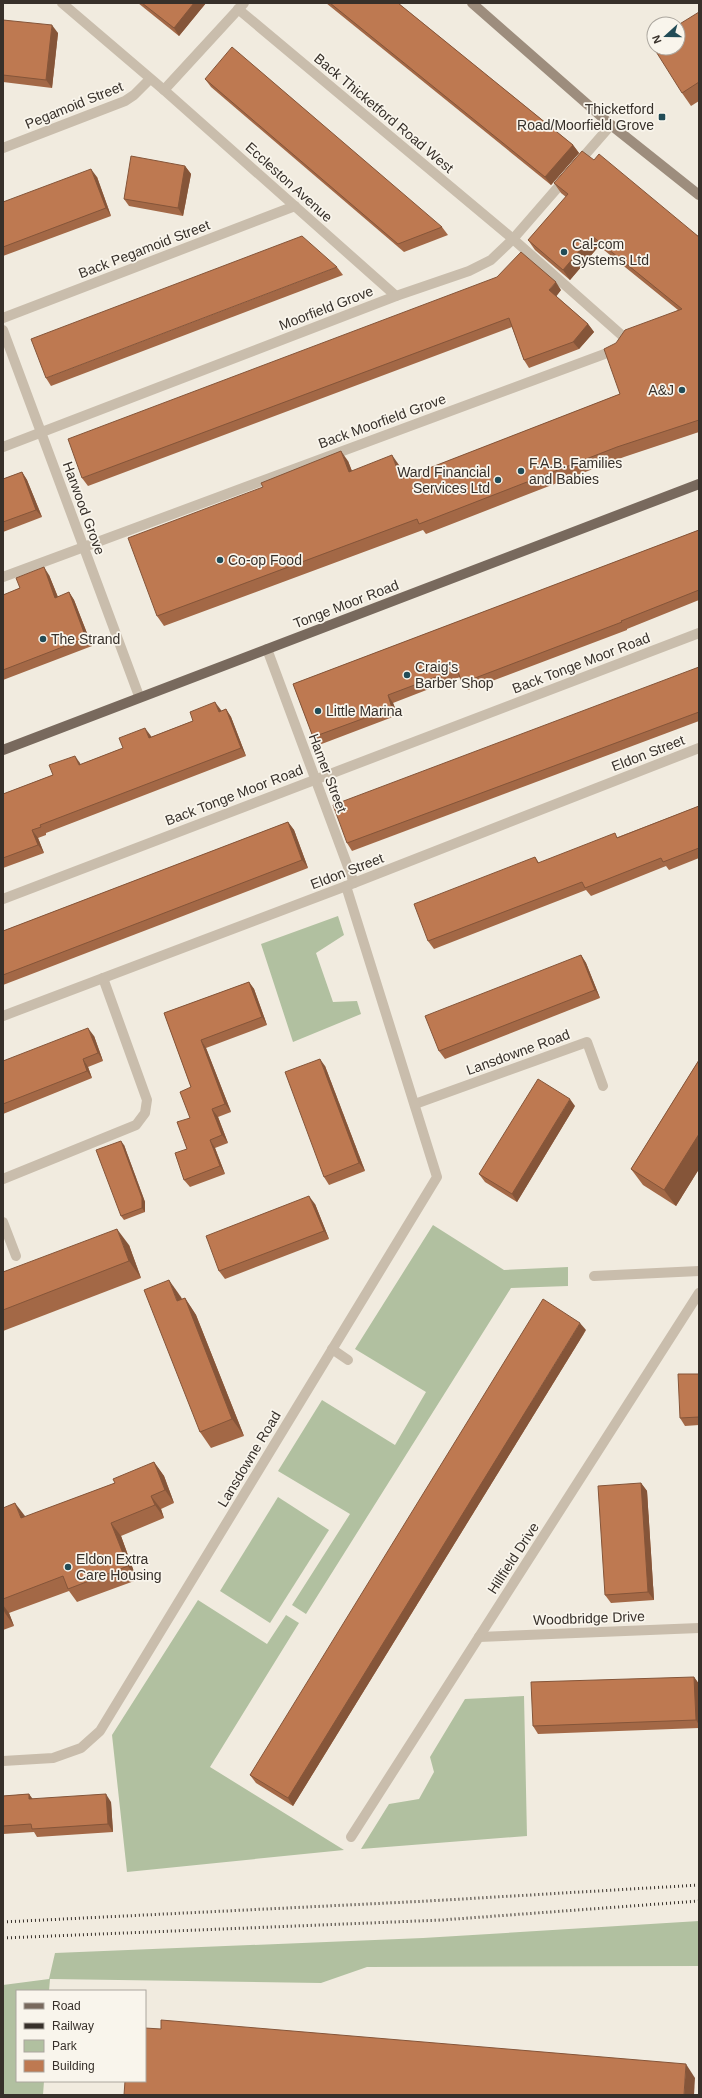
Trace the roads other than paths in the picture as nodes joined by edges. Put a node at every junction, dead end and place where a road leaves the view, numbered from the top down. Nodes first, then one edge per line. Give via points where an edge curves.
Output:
1 (62, 3) edge
2 (472, 3) edge
3 (241, 6) edge
4 (150, 79) junction
5 (164, 90) junction
6 (611, 125) junction
7 (3, 148) edge
8 (699, 195) edge
9 (295, 206) junction
10 (513, 239) junction
11 (396, 296) junction
12 (3, 318) edge
13 (3, 330) edge
14 (41, 433) junction
15 (3, 447) edge
16 (699, 484) edge
17 (83, 546) junction
18 (3, 576) edge
19 (699, 633) edge
20 (267, 649) junction
21 (139, 696) junction
22 (699, 748) edge
23 (3, 750) edge
24 (316, 779) junction
25 (350, 885) junction
26 (3, 899) edge
27 (102, 978) junction
28 (3, 1016) edge
29 (603, 1086) dead end
30 (415, 1104) junction
31 (3, 1179) edge
32 (3, 1222) edge
33 (16, 1256) dead end
34 (699, 1271) edge
35 (594, 1276) dead end
36 (699, 1293) edge
37 (332, 1349) junction
38 (348, 1360) dead end
39 (699, 1628) edge
40 (479, 1636) junction
41 (3, 1761) edge
42 (351, 1837) dead end

1 - 4 street, Eccleston Avenue
2 - 6 main road
3 - 5 street
3 - 10 street, Back Thicketford Road West
4 - 5 street, Eccleston Avenue
4 - 7 street, Pegamoid Street via 134,96 125,101
5 - 9 street, Eccleston Avenue
6 - 8 main road
6 - 10 street, Moorfield Grove
9 - 11 street, Eccleston Avenue
9 - 12 street, Back Pegamoid Street
10 - 11 street, Moorfield Grove via 491,260 469,271
10 - 17 street, Back Moorfield Grove via 626,339 618,349
11 - 14 street, Moorfield Grove
13 - 14 street, Harwood Grove
14 - 15 street, Moorfield Grove
14 - 17 street, Harwood Grove
16 - 20 main road, Tonge Moor Road
17 - 18 street, Back Moorfield Grove
17 - 21 street, Harwood Grove
19 - 24 street, Back Tonge Moor Road
20 - 21 main road, Tonge Moor Road
20 - 24 street, Hamer Street
21 - 23 main road, Tonge Moor Road
22 - 25 street, Eldon Street
24 - 25 street, Hamer Street
24 - 26 street, Back Tonge Moor Road
25 - 27 street, Eldon Street
25 - 30 street, Lansdowne Road
27 - 28 street, Eldon Street
27 - 31 street via 147,1100 145,1113 136,1125
29 - 30 street, Lansdowne Road via 587,1042
30 - 37 street, Lansdowne Road via 436,1177
32 - 33 street
34 - 35 street
36 - 40 street, Hillfield Drive
37 - 38 street
37 - 41 street, Lansdowne Road via 100,1731 81,1748 53,1758
39 - 40 street, Woodbridge Drive
40 - 42 street, Hillfield Drive

